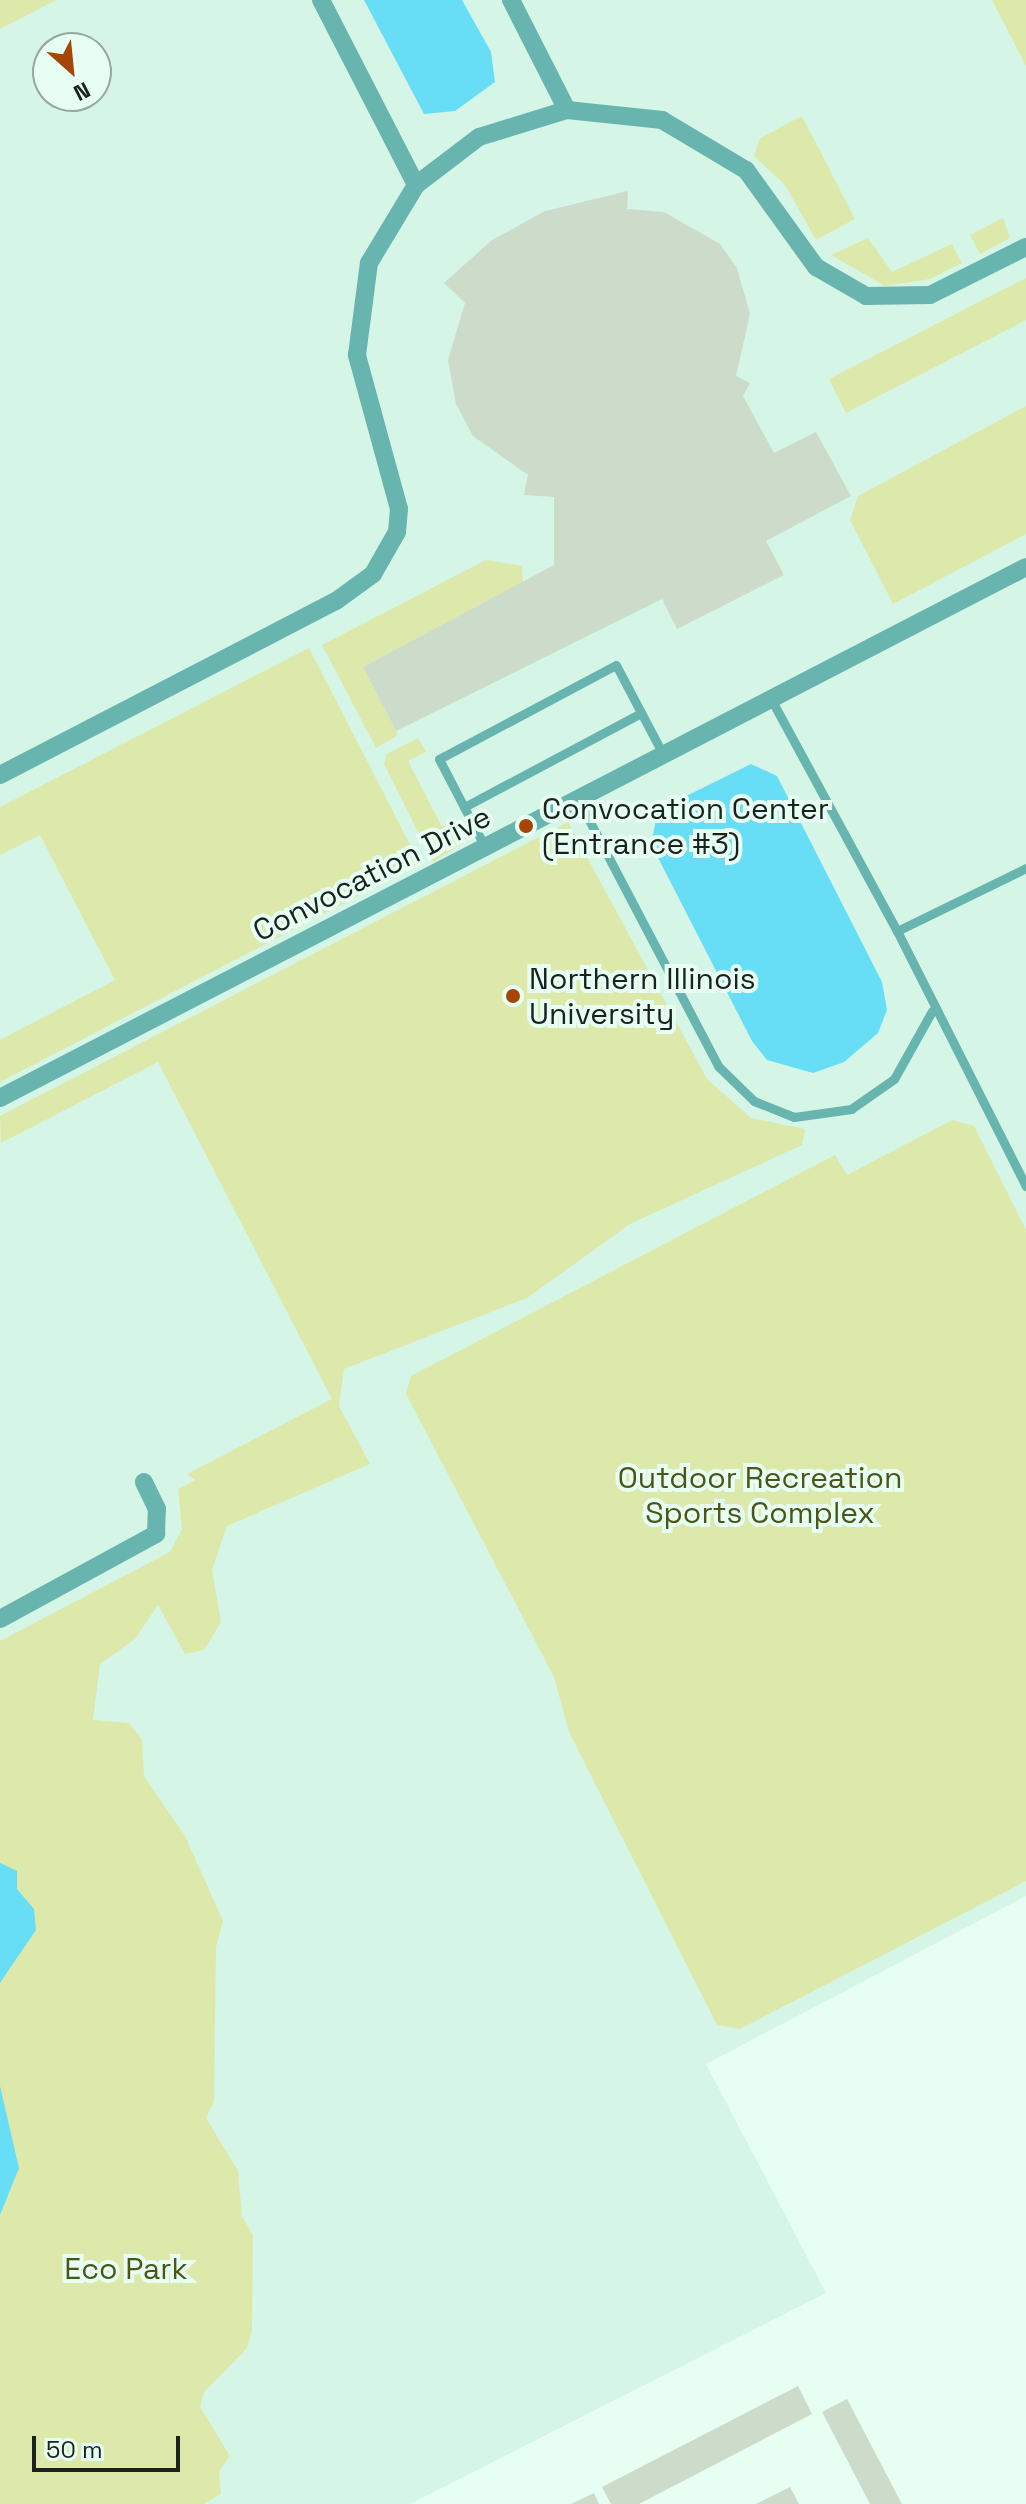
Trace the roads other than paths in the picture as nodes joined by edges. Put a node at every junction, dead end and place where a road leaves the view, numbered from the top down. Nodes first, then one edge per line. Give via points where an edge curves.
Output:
1 (321, 0) edge
2 (511, 0) edge
3 (567, 110) junction
4 (416, 185) junction
5 (1026, 247) edge
6 (1026, 567) edge
7 (771, 699) junction
8 (641, 713) junction
9 (663, 754) junction
10 (0, 775) edge
11 (578, 799) junction
12 (464, 807) junction
13 (485, 847) junction
14 (1026, 868) edge
15 (897, 931) junction
16 (932, 1011) junction
17 (0, 1098) edge
18 (1026, 1186) edge
19 (144, 1482) dead end
20 (0, 1619) edge

1 - 4 street
2 - 3 street
3 - 4 street via 479,137
3 - 5 street via 662,120 724,152 779,207 816,267 866,296 930,295
4 - 10 street via 369,263 358,328 361,382 399,509 397,532 373,574 336,601
6 - 7 street, Convocation Drive
7 - 9 street, Convocation Drive
7 - 15 lane
8 - 9 lane
8 - 12 lane
8 - 12 lane via 616,665 439,759
9 - 11 street, Convocation Drive
11 - 13 street, Convocation Drive
11 - 16 lane via 718,1066 754,1101 794,1117 851,1109 894,1079
12 - 13 lane
13 - 17 street, Convocation Drive
14 - 15 lane
15 - 16 lane
16 - 18 lane
19 - 20 street via 157,1509 156,1534

